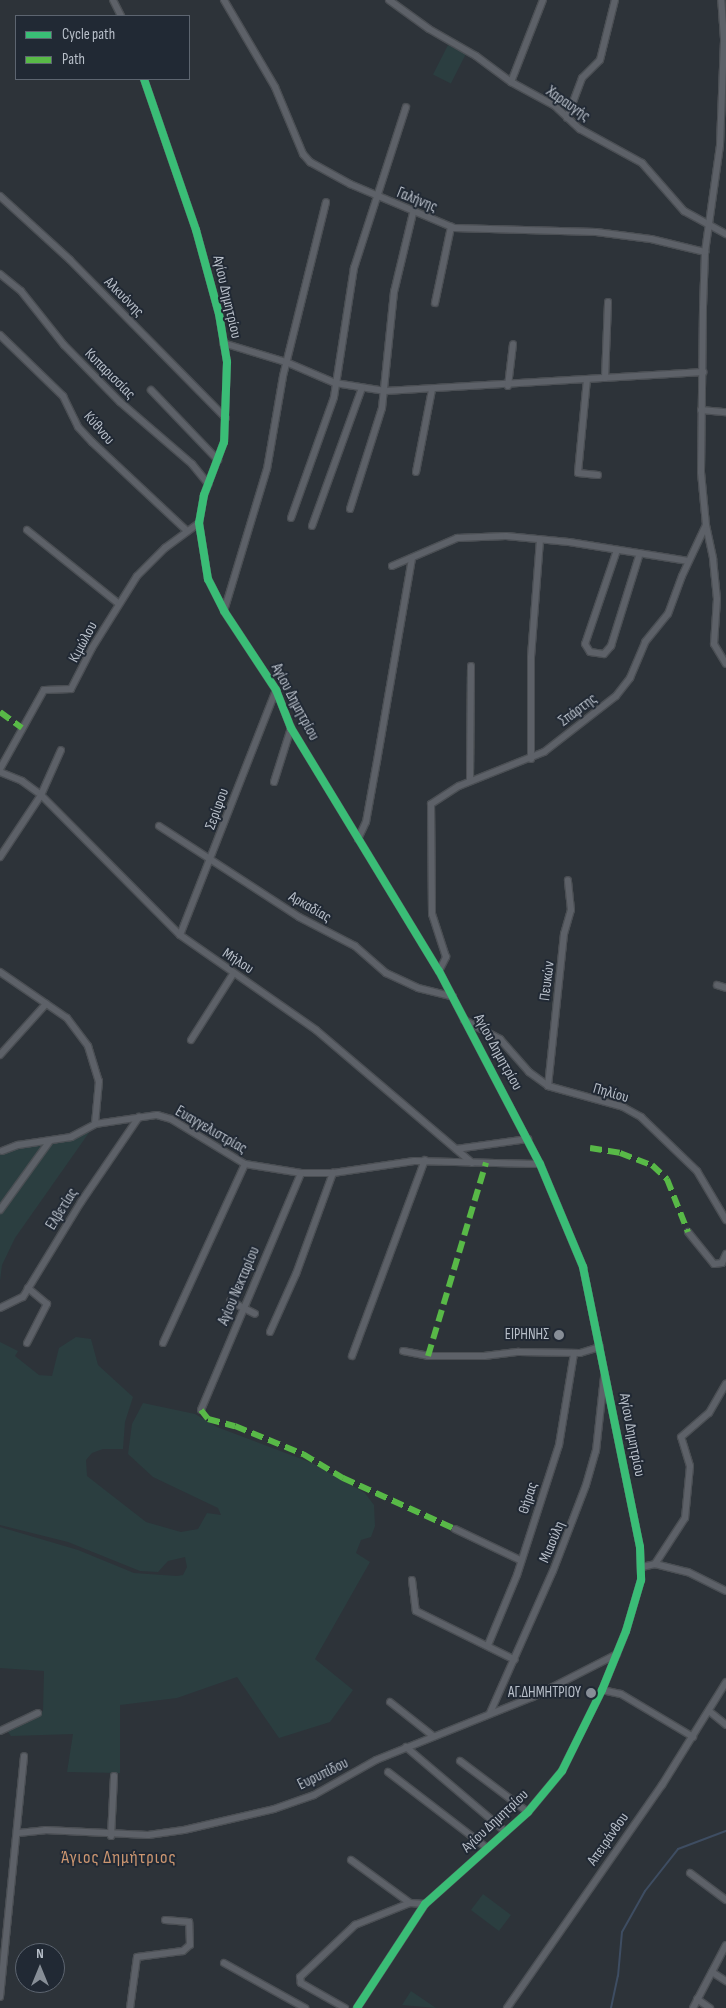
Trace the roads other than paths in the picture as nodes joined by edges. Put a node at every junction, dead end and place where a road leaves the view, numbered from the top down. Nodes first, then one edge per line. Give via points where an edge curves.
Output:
1 (113, 0) edge
2 (224, 0) edge
3 (390, 0) edge
4 (542, 0) edge
5 (615, 0) edge
6 (721, 0) edge
7 (120, 15) edge
8 (144, 80) edge
9 (511, 82) junction
10 (406, 107) dead end
11 (566, 118) junction
12 (0, 196) edge
13 (376, 196) junction
14 (326, 202) dead end
15 (413, 213) junction
16 (709, 225) junction
17 (451, 227) junction
18 (726, 234) edge
19 (705, 252) junction
20 (0, 274) edge
21 (608, 302) dead end
22 (435, 303) dead end
23 (0, 335) edge
24 (224, 343) junction
25 (513, 344) dead end
26 (286, 362) junction
27 (703, 372) junction
28 (605, 378) junction
29 (588, 380) junction
30 (335, 383) junction
31 (508, 386) junction
32 (362, 388) junction
33 (151, 390) dead end
34 (432, 390) junction
35 (386, 391) junction
36 (701, 410) junction
37 (726, 412) edge
38 (226, 418) junction
39 (218, 460) junction
40 (416, 472) dead end
41 (598, 475) dead end
42 (208, 484) junction
43 (350, 509) dead end
44 (291, 518) dead end
45 (200, 523) junction
46 (312, 526) dead end
47 (706, 526) junction
48 (27, 530) dead end
49 (187, 531) junction
50 (540, 538) junction
51 (617, 550) junction
52 (640, 553) junction
53 (412, 559) junction
54 (689, 561) junction
55 (392, 566) dead end
56 (119, 604) junction
57 (224, 611) junction
58 (726, 664) edge
59 (471, 666) dead end
60 (276, 690) junction
61 (291, 728) junction
62 (61, 750) dead end
63 (531, 759) junction
64 (0, 771) edge
65 (470, 781) junction
66 (274, 782) dead end
67 (41, 795) junction
68 (159, 826) dead end
69 (358, 839) junction
70 (0, 857) edge
71 (211, 860) junction
72 (568, 880) dead end
73 (180, 935) junction
74 (438, 971) junction
75 (0, 972) edge
76 (233, 974) junction
77 (717, 985) dead end
78 (726, 988) edge
79 (453, 997) junction
80 (46, 1004) junction
81 (464, 1020) junction
82 (191, 1040) dead end
83 (0, 1056) edge
84 (548, 1086) junction
85 (139, 1116) junction
86 (95, 1124) junction
87 (528, 1140) junction
88 (49, 1142) junction
89 (456, 1149) junction
90 (2, 1151) dead end
91 (425, 1160) junction
92 (472, 1163) junction
93 (246, 1164) junction
94 (540, 1164) junction
95 (301, 1173) junction
96 (333, 1173) junction
97 (0, 1210) edge
98 (726, 1220) edge
99 (688, 1232) dead end
100 (726, 1254) edge
101 (28, 1288) junction
102 (230, 1301) dead end
103 (0, 1308) edge
104 (243, 1308) junction
105 (255, 1314) dead end
106 (270, 1332) dead end
107 (27, 1343) dead end
108 (164, 1343) dead end
109 (600, 1347) junction
110 (403, 1351) dead end
111 (574, 1353) junction
112 (352, 1356) dead end
113 (604, 1370) junction
114 (726, 1384) edge
115 (201, 1410) dead end
116 (455, 1529) dead end
117 (520, 1560) junction
118 (656, 1564) junction
119 (642, 1567) junction
120 (412, 1580) dead end
121 (726, 1591) edge
122 (488, 1645) junction
123 (617, 1654) junction
124 (515, 1660) junction
125 (726, 1682) edge
126 (602, 1690) junction
127 (390, 1702) dead end
128 (709, 1711) junction
129 (38, 1713) dead end
130 (490, 1713) junction
131 (726, 1725) edge
132 (0, 1731) edge
133 (432, 1736) junction
134 (693, 1737) junction
135 (406, 1747) junction
136 (24, 1756) dead end
137 (460, 1761) dead end
138 (388, 1772) dead end
139 (114, 1776) dead end
140 (528, 1812) junction
141 (506, 1832) junction
142 (18, 1833) junction
143 (111, 1836) junction
144 (487, 1848) junction
145 (351, 1860) dead end
146 (690, 1873) dead end
147 (726, 1900) edge
148 (410, 1903) junction
149 (425, 1904) junction
150 (165, 1920) dead end
151 (726, 1945) edge
152 (224, 1963) dead end
153 (712, 1972) junction
154 (726, 1981) edge
155 (0, 1997) edge
156 (697, 1999) junction
157 (130, 2008) edge
158 (305, 2008) edge
159 (345, 2008) edge
160 (357, 2008) edge
161 (507, 2008) edge
162 (693, 2008) edge
163 (710, 2008) edge

1 - 7 street
2 - 13 street, Γαλήνης via 275,87 303,154 310,162
3 - 9 street, Χαραυγής
4 - 9 street
5 - 11 street via 600,60 582,78
6 - 16 street via 724,38 720,145
8 - 24 street, Αγίου Δημητρίου via 196,230
9 - 11 street, Χαραυγής via 555,106
10 - 13 street
11 - 16 street, Χαραυγής via 642,163 684,211
12 - 38 street, Αλκυόνης via 70,260
13 - 15 street, Γαλήνης
13 - 30 street via 354,268
14 - 26 street
15 - 17 street, Γαλήνης
15 - 35 street via 394,292
16 - 18 street, Χαραυγής
16 - 19 street
17 - 19 street, Γαλήνης via 487,231 596,232 651,239
17 - 22 street
19 - 27 street
20 - 42 street, Κυπαρισσίας via 22,291 64,345 120,402 192,464
21 - 28 street
23 - 49 street, Κύθνου via 63,396 78,427 92,442
24 - 26 street
24 - 38 street, Αγίου Δημητρίου
25 - 31 street
26 - 30 street
26 - 57 street via 267,469
27 - 28 street
27 - 36 street
28 - 29 street
29 - 31 street
29 - 41 street via 578,474
30 - 32 street
30 - 44 street via 334,397
31 - 34 street
32 - 35 street
32 - 46 street
33 - 39 street
34 - 35 street
34 - 40 street
35 - 43 street
36 - 37 street
36 - 47 street via 702,495
38 - 39 street, Αγίου Δημητρίου
39 - 42 street, Αγίου Δημητρίου
42 - 45 street, Αγίου Δημητρίου
45 - 49 street, Κιμώλου
45 - 57 street, Αγίου Δημητρίου via 208,579
47 - 54 street, Σπάρτης
47 - 58 street via 714,559 717,599 714,644
48 - 56 street
49 - 56 street, Κιμώλου via 137,576
50 - 51 street
50 - 53 street via 457,538
50 - 63 street via 531,657
51 - 52 street
51 - 52 street via 585,644 590,652 604,654 611,646
52 - 54 street
53 - 55 street
53 - 69 street via 378,760 366,822
54 - 63 street, Σπάρτης via 668,614 645,642 622,688
56 - 64 street, Κιμώλου via 71,689 44,690
57 - 60 street, Αγίου Δημητρίου
59 - 65 street
60 - 61 street, Αγίου Δημητρίου
60 - 71 street, Σερίφου
61 - 66 street
61 - 69 street, Αγίου Δημητρίου
62 - 67 street
63 - 65 street, Σπάρτης
64 - 67 street, Μήλου
65 - 74 street, Σπάρτης via 442,794 431,804 432,914 446,957
67 - 70 street
67 - 73 street, Μήλου
68 - 71 street, Αρκαδίας
69 - 74 street, Αγίου Δημητρίου
71 - 73 street, Σερίφου
71 - 79 street, Αρκαδίας via 299,917 355,946 401,981
72 - 84 street, Πευκών via 571,910 564,934
73 - 76 street, Μήλου
74 - 79 street, Αγίου Δημητρίου
75 - 80 street
76 - 82 street
76 - 89 street, Μήλου via 275,998 316,1030
77 - 78 street
79 - 81 street, Αγίου Δημητρίου
80 - 83 street
80 - 86 street via 67,1018 88,1046 99,1081
81 - 84 street, Πηλίου via 500,1039 529,1072
81 - 87 street, Αγίου Δημητρίου
84 - 98 street, Πηλίου via 623,1107 641,1117 697,1171
85 - 86 street, Ευαγγελιστρίας
85 - 93 street, Ευαγγελιστρίας via 157,1115 171,1119
85 - 101 street, Ελβετίας
86 - 88 street, Ευαγγελιστρίας via 71,1137
87 - 89 street
87 - 94 street, Αγίου Δημητρίου
88 - 90 street, Ευαγγελιστρίας via 18,1145
88 - 97 street
89 - 92 street, Μήλου
91 - 92 street, Ευαγγελιστρίας
91 - 96 street, Ευαγγελιστρίας via 377,1164
91 - 112 street
92 - 94 street, Ευαγγελιστρίας
93 - 95 street, Ευαγγελιστρίας
93 - 108 street
94 - 109 street, Αγίου Δημητρίου via 583,1267
95 - 96 street, Ευαγγελιστρίας
95 - 104 street, Αγίου Νεκταρίου
96 - 106 street via 296,1274
99 - 100 street via 714,1264 722,1263
101 - 103 street, Ελβετίας via 23,1297
101 - 107 street via 47,1304
102 - 104 street
104 - 105 street
104 - 115 street, Αγίου Νεκταρίου
109 - 111 street
109 - 113 street, Αγίου Δημητρίου
110 - 111 street via 442,1356
111 - 117 street, Θήρας via 559,1445
113 - 119 street, Αγίου Δημητρίου
113 - 124 street, Μιαούλη via 596,1451 586,1485
114 - 118 street via 709,1413 681,1437 690,1466 686,1511
116 - 117 street
117 - 122 street, Θήρας
118 - 119 street
118 - 121 street via 688,1572
119 - 123 street, Αγίου Δημητρίου via 637,1595
120 - 122 street via 413,1609
122 - 124 street
123 - 126 street, Αγίου Δημητρίου
123 - 130 street, Ευρυπίδου via 533,1697
124 - 130 street, Μιαούλη
125 - 128 street, Απειράνθου
126 - 134 street via 621,1694
126 - 140 street, Αγίου Δημητρίου via 562,1771
127 - 133 street
128 - 131 street
128 - 134 street, Απειράνθου
129 - 132 street
130 - 133 street, Ευρυπίδου
133 - 135 street, Ευρυπίδου
134 - 161 street, Απειράνθου
135 - 141 street
135 - 143 street, Ευρυπίδου via 314,1795 274,1809 184,1830
136 - 142 street
137 - 140 street
138 - 144 street
139 - 143 street
140 - 141 street, Αγίου Δημητρίου
141 - 144 street, Αγίου Δημητρίου
142 - 143 street, Ευρυπίδου via 45,1830
142 - 155 street via 10,1874
144 - 149 street, Αγίου Δημητρίου
145 - 148 street
146 - 147 street
148 - 149 street
148 - 159 street via 355,1925 300,1977 301,1983
149 - 160 street, Αγίου Δημητρίου
150 - 157 street via 189,1922 190,1945 183,1951 137,1957
151 - 153 street
152 - 158 street
153 - 154 street
153 - 156 street
156 - 162 street
156 - 163 street

